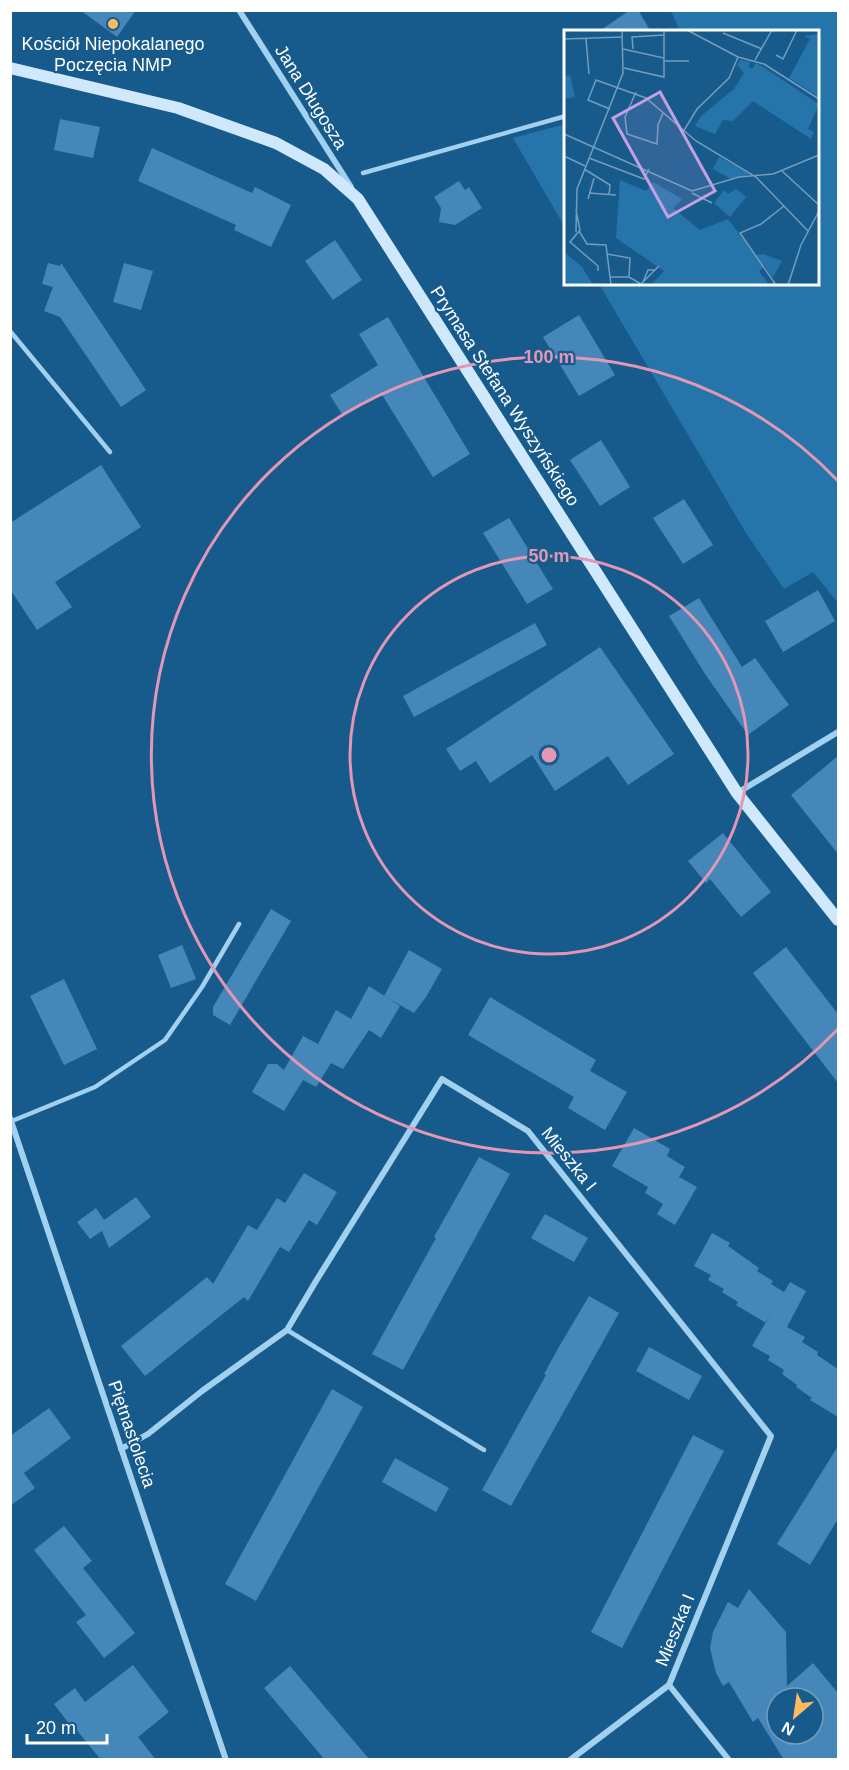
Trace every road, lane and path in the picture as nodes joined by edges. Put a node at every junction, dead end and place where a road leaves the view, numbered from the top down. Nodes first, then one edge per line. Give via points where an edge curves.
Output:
1 (239, 10) edge
2 (10, 68) edge
3 (564, 117) edge
4 (363, 173) dead end
5 (358, 199) junction
6 (10, 331) edge
7 (110, 452) dead end
8 (838, 732) edge
9 (737, 793) junction
10 (838, 920) edge
11 (239, 924) dead end
12 (11, 1119) edge
13 (287, 1330) junction
14 (121, 1449) junction
15 (484, 1450) dead end
16 (669, 1684) junction
17 (226, 1760) edge
18 (570, 1760) edge
19 (729, 1760) edge

1 - 5 street, Jana Długosza
2 - 5 street, Prymasa Stefana Wyszyńskiego via 178,108 276,143 324,169
3 - 4 lane
5 - 9 street, Prymasa Stefana Wyszyńskiego
6 - 7 lane
8 - 9 street
9 - 10 street, Prymasa Stefana Wyszyńskiego
11 - 12 lane via 165,1040 95,1087
12 - 14 street, Piętnastolecia
13 - 14 street, Mieszka I via 148,1434
13 - 15 lane
13 - 16 street, Mieszka I via 442,1079 528,1131 771,1436
14 - 17 street, Piętnastolecia
16 - 18 street, Mieszka I
16 - 19 street, Mieszka I

